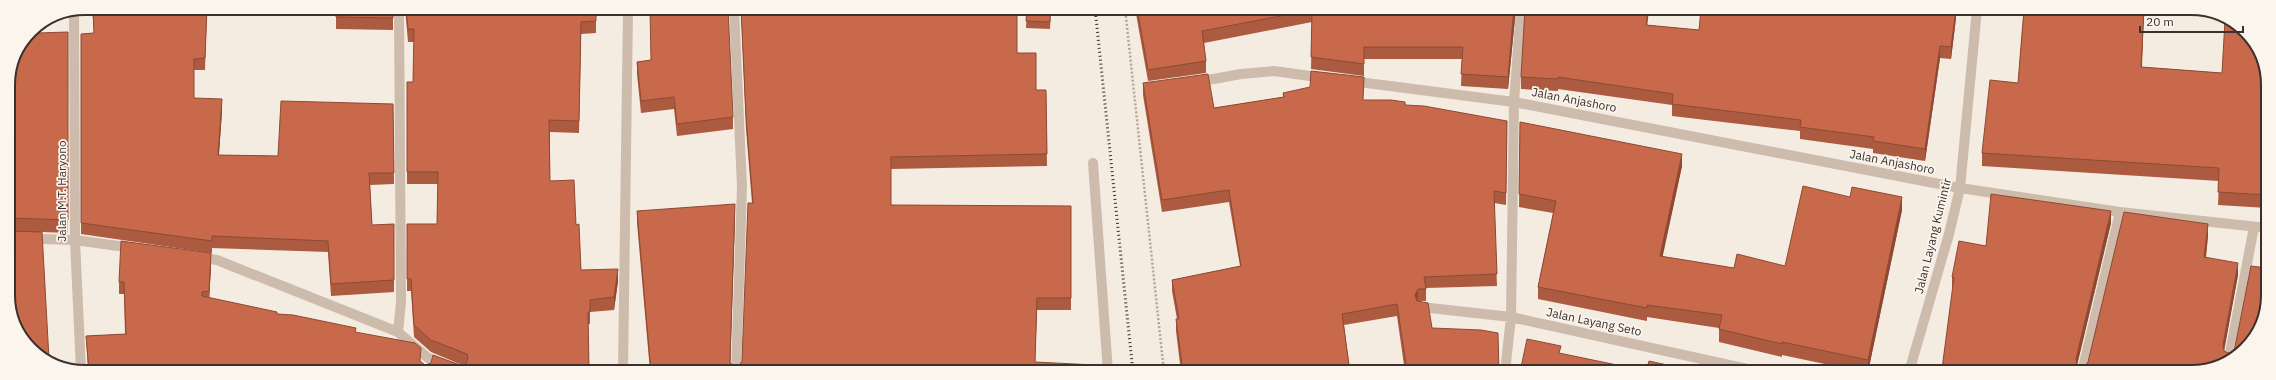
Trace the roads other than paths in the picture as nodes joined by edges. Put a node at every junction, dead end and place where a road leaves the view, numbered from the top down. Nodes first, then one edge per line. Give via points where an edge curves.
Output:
1 (398, 15) edge
2 (628, 15) edge
3 (734, 15) edge
4 (1520, 15) edge
5 (1977, 15) edge
6 (74, 16) edge
7 (1185, 84) edge
8 (1514, 102) junction
9 (1093, 163) dead end
10 (1960, 188) junction
11 (2120, 212) junction
12 (2254, 227) junction
13 (2261, 228) edge
14 (15, 238) edge
15 (75, 240) junction
16 (143, 249) edge
17 (188, 256) edge
18 (1421, 307) edge
19 (1511, 317) junction
20 (398, 332) junction
21 (2230, 353) edge
22 (428, 358) junction
23 (81, 365) edge
24 (427, 365) edge
25 (446, 365) edge
26 (623, 365) edge
27 (736, 365) edge
28 (1107, 365) edge
29 (1506, 365) edge
30 (1729, 365) edge
31 (1911, 365) edge
32 (2084, 365) edge

1 - 20 street
2 - 26 street
3 - 27 street via 742,186
4 - 8 street
5 - 10 street, Jalan Layang Kumintir
6 - 15 street, Jalan M.T. Haryono
7 - 8 street, Jalan Anjashoro via 1274,71
8 - 10 street, Jalan Anjashoro
8 - 19 street
9 - 28 street
10 - 11 street, Jalan Anjashoro
10 - 31 street, Jalan Layang Kumintir
11 - 12 street, Jalan Anjashoro
11 - 32 street
12 - 13 street, Jalan Anjashoro
12 - 21 street
14 - 15 street
15 - 16 street
15 - 23 street, Jalan M.T. Haryono
17 - 20 street via 218,260
18 - 19 street, Jalan Layang Seto
19 - 29 street
19 - 30 street, Jalan Layang Seto
20 - 22 street
22 - 24 street
22 - 25 street

